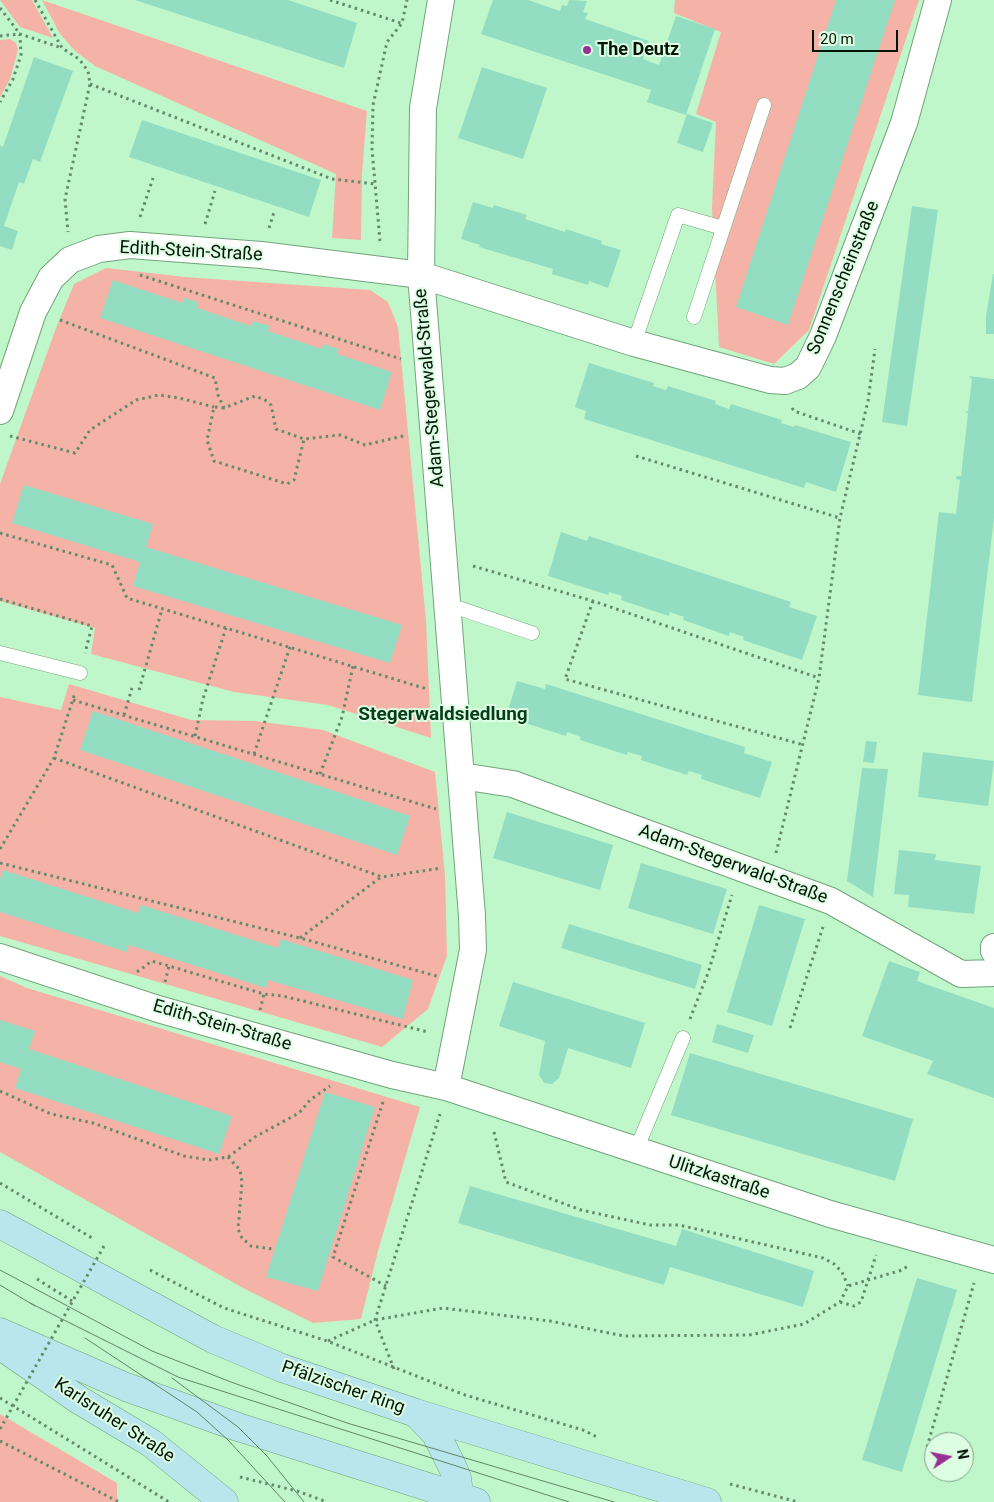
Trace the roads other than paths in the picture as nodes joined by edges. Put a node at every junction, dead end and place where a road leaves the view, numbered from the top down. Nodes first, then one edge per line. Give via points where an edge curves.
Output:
1 (440, 0) edge
2 (938, 0) edge
3 (764, 105) dead end
4 (724, 228) junction
5 (421, 275) junction
6 (694, 317) dead end
7 (634, 343) junction
8 (0, 411) edge
9 (447, 604) junction
10 (532, 633) dead end
11 (0, 653) edge
12 (80, 672) road end
13 (461, 776) junction
14 (0, 957) edge
15 (994, 973) edge
16 (683, 1038) road end
17 (446, 1087) junction
18 (636, 1150) junction
19 (0, 1224) edge
20 (988, 1258) edge
21 (0, 1332) edge
22 (0, 1345) edge
23 (416, 1413) junction
24 (218, 1496) edge
25 (465, 1501) edge
26 (707, 1502) edge

1 - 5 street, Adam-Stegerwald-Straße via 423,108
2 - 7 street, Sonnenscheinstraße via 904,123 823,336 808,367 785,381 770,380
3 - 4 lane
4 - 6 lane
4 - 7 lane via 678,215
5 - 7 street, Sonnenscheinstraße
5 - 8 street, Edith-Stein-Straße via 196,249 130,245 99,249 70,260 51,278 33,312
5 - 9 street, Adam-Stegerwald-Straße
9 - 10 lane
9 - 13 street, Adam-Stegerwald-Straße
11 - 12 lane
13 - 15 street, Adam-Stegerwald-Straße via 513,784 831,901 961,974
13 - 17 street, Adam-Stegerwald-Straße via 472,950
14 - 17 street, Edith-Stein-Straße via 158,1009 392,1075
16 - 18 lane
17 - 18 street, Ulitzkastraße
18 - 20 street, Ulitzkastraße via 830,1214
19 - 23 main road, Pfälzischer Ring via 213,1340 282,1368
21 - 25 main road via 126,1387
22 - 24 main road, Karlsruher Straße via 79,1400 151,1443
23 - 25 main road via 436,1434
23 - 26 main road, Pfälzischer Ring

